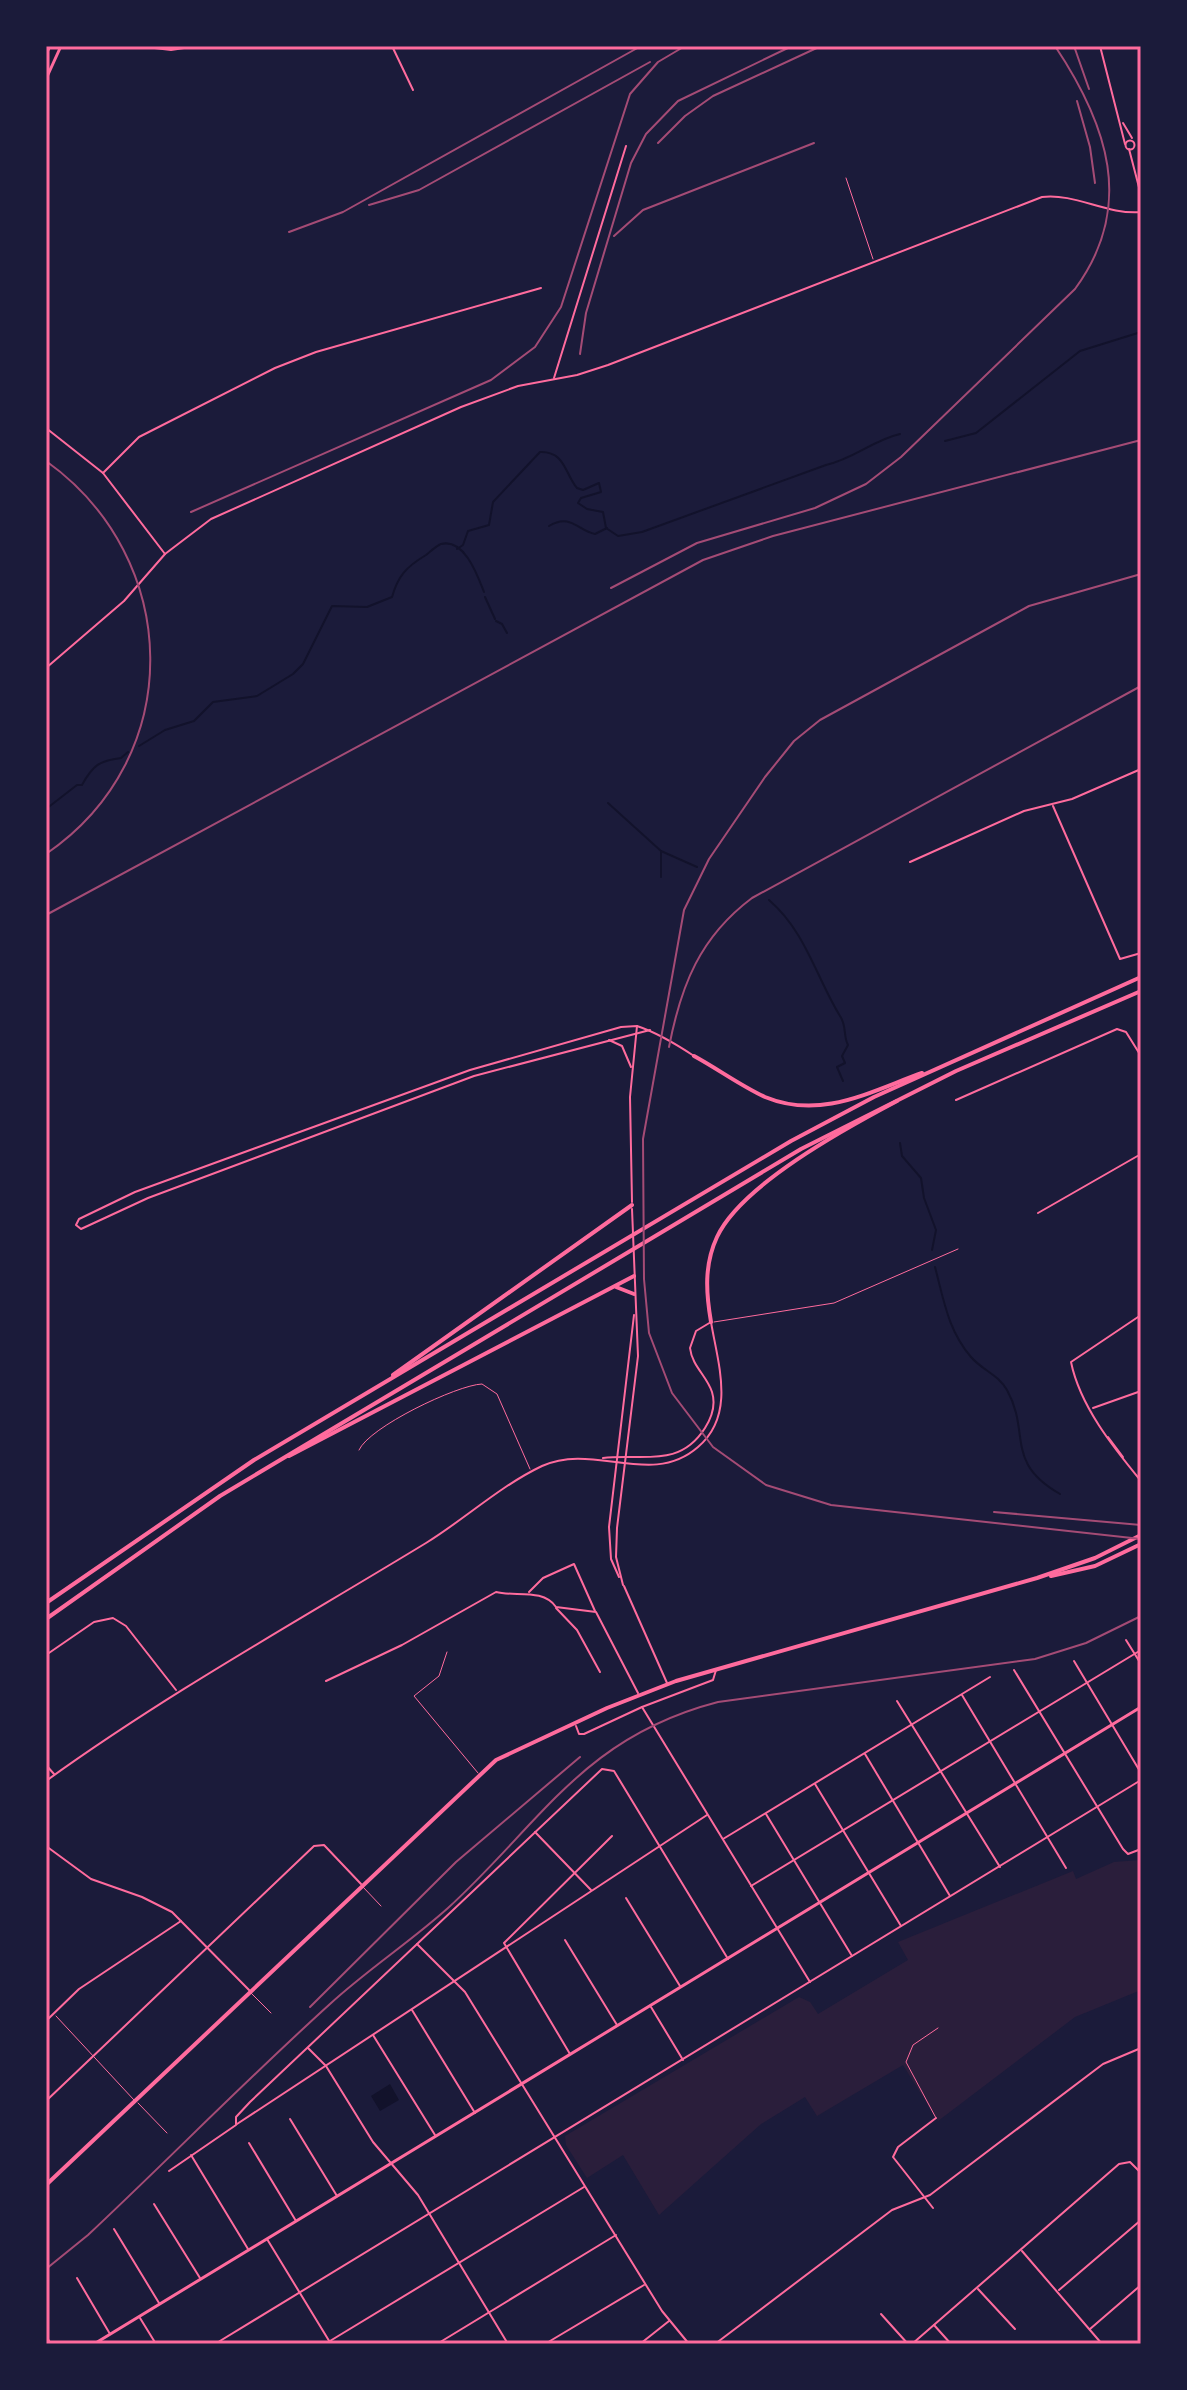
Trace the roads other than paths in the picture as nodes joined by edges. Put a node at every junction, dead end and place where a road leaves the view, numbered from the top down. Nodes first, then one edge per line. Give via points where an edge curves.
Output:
1 (50, 46) edge
2 (61, 46) edge
3 (138, 46) edge
4 (197, 46) edge
5 (392, 46) edge
6 (1100, 46) edge
7 (46, 54) edge
8 (46, 79) edge
9 (413, 90) dead end
10 (1122, 123) junction
11 (1133, 141) junction
12 (1125, 144) junction
13 (626, 146) dead end
14 (1129, 149) junction
15 (846, 178) dead end
16 (1141, 195) edge
17 (1141, 212) edge
18 (874, 261) junction
19 (541, 288) dead end
20 (554, 380) junction
21 (46, 428) edge
22 (103, 473) junction
23 (165, 554) junction
24 (46, 668) edge
25 (1141, 769) edge
26 (1052, 805) junction
27 (910, 862) dead end
28 (1141, 953) edge
29 (1141, 977) edge
30 (1141, 992) edge
31 (637, 1026) junction
32 (650, 1030) junction
33 (636, 1031) junction
34 (604, 1040) junction
35 (694, 1056) joint
36 (1141, 1056) edge
37 (948, 1063) junction
38 (956, 1071) junction
39 (632, 1072) junction
40 (956, 1100) dead end
41 (1141, 1154) edge
42 (632, 1205) junction
43 (1038, 1213) dead end
44 (958, 1249) dead end
45 (634, 1276) junction
46 (616, 1287) junction
47 (634, 1294) junction
48 (635, 1309) junction
49 (1141, 1315) edge
50 (711, 1322) junction
51 (375, 1388) junction
52 (1141, 1391) edge
53 (1091, 1409) junction
54 (359, 1450) dead end
55 (617, 1456) junction
56 (625, 1457) junction
57 (603, 1458) junction
58 (616, 1463) junction
59 (624, 1464) junction
60 (263, 1469) junction
61 (531, 1471) junction
62 (1141, 1481) edge
63 (1141, 1535) edge
64 (1141, 1544) edge
65 (1037, 1578) junction
66 (623, 1585) junction
67 (529, 1593) junction
68 (46, 1603) edge
69 (556, 1607) junction
70 (596, 1612) junction
71 (46, 1620) edge
72 (1126, 1640) dead end
73 (1141, 1650) edge
74 (447, 1652) dead end
75 (1134, 1654) junction
76 (46, 1655) edge
77 (1074, 1661) dead end
78 (1141, 1664) edge
79 (716, 1669) junction
80 (1014, 1670) dead end
81 (600, 1672) dead end
82 (990, 1677) dead end
83 (326, 1681) dead end
84 (1088, 1683) junction
85 (667, 1684) junction
86 (177, 1691) junction
87 (962, 1694) junction
88 (639, 1695) junction
89 (897, 1701) dead end
90 (642, 1707) junction
91 (1141, 1707) edge
92 (1039, 1711) junction
93 (576, 1722) junction
94 (911, 1724) junction
95 (1113, 1725) junction
96 (990, 1741) junction
97 (864, 1753) junction
98 (1065, 1754) junction
99 (46, 1765) edge
100 (941, 1770) junction
101 (478, 1773) junction
102 (1141, 1773) edge
103 (55, 1774) junction
104 (1141, 1780) edge
105 (46, 1781) edge
106 (814, 1783) junction
107 (1016, 1784) junction
108 (891, 1800) junction
109 (1097, 1807) junction
110 (766, 1813) junction
111 (967, 1814) junction
112 (707, 1815) junction
113 (843, 1829) junction
114 (534, 1831) junction
115 (612, 1836) dead end
116 (1048, 1838) junction
117 (722, 1839) junction
118 (919, 1843) junction
119 (46, 1846) edge
120 (659, 1846) junction
121 (1141, 1849) edge
122 (794, 1860) junction
123 (1000, 1867) junction
124 (1066, 1868) dead end
125 (575, 1872) junction
126 (869, 1873) junction
127 (361, 1885) junction
128 (751, 1886) junction
129 (591, 1890) junction
130 (951, 1897) junction
131 (626, 1898) dead end
132 (820, 1903) junction
133 (381, 1906) dead end
134 (182, 1920) junction
135 (519, 1926) junction
136 (902, 1927) junction
137 (777, 1929) junction
138 (526, 1933) junction
139 (565, 1940) dead end
140 (417, 1944) junction
141 (209, 1947) junction
142 (505, 1948) junction
143 (853, 1956) junction
144 (728, 1959) junction
145 (455, 1980) junction
146 (810, 1983) junction
147 (681, 1988) junction
148 (250, 1991) junction
149 (650, 2006) junction
150 (411, 2009) junction
151 (271, 2013) dead end
152 (54, 2014) junction
153 (46, 2021) edge
154 (618, 2026) junction
155 (938, 2028) dead end
156 (372, 2034) junction
157 (308, 2047) junction
158 (1141, 2048) edge
159 (570, 2055) junction
160 (94, 2056) junction
161 (683, 2060) junction
162 (326, 2066) junction
163 (524, 2083) junction
164 (135, 2100) junction
165 (46, 2101) edge
166 (475, 2113) junction
167 (936, 2118) joint
168 (290, 2119) dead end
169 (236, 2125) junction
170 (167, 2133) dead end
171 (436, 2137) junction
172 (557, 2137) junction
173 (249, 2143) dead end
174 (191, 2155) junction
175 (392, 2163) junction
176 (169, 2171) dead end
177 (1141, 2173) edge
178 (46, 2185) edge
179 (586, 2186) junction
180 (337, 2196) junction
181 (925, 2197) junction
182 (154, 2204) dead end
183 (933, 2208) dead end
184 (430, 2214) junction
185 (1141, 2220) edge
186 (296, 2221) junction
187 (114, 2229) dead end
188 (616, 2235) junction
189 (267, 2239) junction
190 (248, 2250) junction
191 (1022, 2250) junction
192 (459, 2263) junction
193 (77, 2278) dead end
194 (200, 2279) junction
195 (646, 2284) junction
196 (1141, 2285) edge
197 (977, 2288) junction
198 (1058, 2291) junction
199 (301, 2293) junction
200 (159, 2304) junction
201 (489, 2313) junction
202 (881, 2314) dead end
203 (139, 2316) junction
204 (670, 2321) junction
205 (934, 2325) junction
206 (1015, 2329) dead end
207 (1090, 2329) junction
208 (110, 2334) junction
209 (46, 2336) edge
210 (330, 2343) edge
211 (51, 2344) edge
212 (94, 2344) edge
213 (156, 2344) edge
214 (215, 2344) edge
215 (325, 2344) edge
216 (437, 2344) edge
217 (508, 2344) edge
218 (545, 2344) edge
219 (640, 2344) edge
220 (689, 2344) edge
221 (715, 2344) edge
222 (910, 2344) edge
223 (951, 2344) edge
224 (1102, 2344) edge

1 - 7 main road
2 - 8 main road
3 - 4 street
5 - 9 street
6 - 10 street
10 - 11 street
10 - 12 street
11 - 12 street
11 - 14 street via 1135,146
12 - 14 street
13 - 20 street
14 - 16 street
15 - 18 lane
17 - 18 street via 1042,197
18 - 20 street via 608,365
19 - 22 street via 284,364 139,437
20 - 23 street via 498,393 376,443 211,519
21 - 22 street
22 - 23 street
23 - 24 street via 124,601
25 - 26 street
26 - 27 street via 1024,811
26 - 28 street via 1120,959
29 - 37 main road
30 - 38 main road
31 - 32 street
31 - 33 street
31 - 34 street via 470,1070 135,1192 76,1225 92,1226 148,1198 474,1076
32 - 33 street
32 - 35 street
33 - 34 street
33 - 39 street
34 - 39 street via 622,1046
35 - 37 main road via 762,1096 808,1107 844,1102
36 - 40 street via 1123,1030 1113,1030
37 - 51 main road via 833,1118
38 - 50 main road via 838,1134 732,1213 707,1271
38 - 60 main road via 847,1123
39 - 42 street
41 - 43 street
42 - 45 street
42 - 51 main road
44 - 50 lane via 834,1303
45 - 46 main road
45 - 47 street
46 - 47 main road
46 - 60 main road
47 - 48 street
48 - 55 street
48 - 56 street via 638,1356
49 - 53 street via 1071,1362
50 - 56 street via 696,1331 690,1348 711,1390 710,1419 694,1441 666,1457
50 - 59 street via 723,1392 716,1425 699,1446 664,1465
51 - 68 main road via 199,1495
52 - 53 street
53 - 62 street
54 - 61 lane via 369,1435 456,1389 482,1384 497,1394
55 - 56 street
55 - 57 street
55 - 58 street
56 - 59 street
57 - 58 street
57 - 61 street via 563,1459
58 - 59 street
58 - 66 street via 609,1542
59 - 66 street via 616,1547
60 - 71 main road
61 - 86 street via 427,1542
63 - 65 main road
64 - 65 main road via 1095,1566
65 - 79 main road
66 - 85 street
67 - 69 street
67 - 70 street via 543,1578 574,1564
67 - 83 street via 493,1592
69 - 70 street
69 - 81 street via 577,1630
70 - 88 street
72 - 75 street
73 - 75 street
74 - 101 lane via 439,1676 414,1696
75 - 78 street
75 - 84 street
76 - 86 street via 94,1622 113,1618 126,1626
77 - 84 street
79 - 85 main road
79 - 90 street via 713,1680
80 - 92 street
82 - 87 street
84 - 92 street
84 - 95 street
85 - 88 main road
86 - 103 street
87 - 94 street
87 - 96 street
88 - 93 main road
89 - 94 street
90 - 93 street via 584,1734 577,1732
90 - 112 street
91 - 95 main road
92 - 96 street
92 - 98 street
93 - 101 main road via 505,1754
94 - 97 street
94 - 100 street
95 - 98 main road
95 - 102 street
96 - 100 street
96 - 107 street
97 - 106 street
97 - 108 street
98 - 107 main road
98 - 109 street
99 - 103 street
100 - 108 street
100 - 111 street
101 - 127 main road
103 - 105 street
104 - 109 street
106 - 110 street
106 - 113 street
107 - 111 main road
107 - 116 street
108 - 113 street
108 - 118 street
109 - 116 street
109 - 121 street via 1128,1854
110 - 117 street
110 - 122 street
111 - 118 main road
111 - 123 street
112 - 117 street
112 - 120 street
113 - 122 street
113 - 126 street
114 - 120 street via 599,1770 614,1771
114 - 125 street
114 - 140 street
115 - 125 street
116 - 123 street
116 - 124 street
117 - 128 street
118 - 126 main road
118 - 130 street
119 - 134 street via 83,1875 142,1897
120 - 129 street
120 - 144 street
122 - 128 street
122 - 132 street
123 - 130 street
125 - 129 street
125 - 135 street
126 - 132 main road
126 - 136 street
127 - 133 lane
127 - 141 street via 324,1845 312,1848
127 - 148 main road
128 - 137 street
129 - 138 street
130 - 136 street
131 - 147 street
132 - 137 main road
132 - 143 street
134 - 141 street
134 - 152 street via 79,1989
135 - 138 street
135 - 142 street via 504,1941
136 - 143 street
137 - 144 main road
137 - 146 street
138 - 142 street
139 - 154 street
140 - 145 street
140 - 157 street
141 - 148 street
141 - 160 street
142 - 145 street
142 - 159 street
143 - 146 street
144 - 147 main road
145 - 150 street
145 - 163 street
146 - 161 street
147 - 149 main road
148 - 151 lane
148 - 164 main road
149 - 154 main road
149 - 161 street
150 - 156 street
150 - 166 street
152 - 153 street
152 - 160 lane
154 - 159 main road
155 - 167 lane via 913,2045 906,2062
156 - 162 street
156 - 171 street
157 - 162 street
157 - 169 street via 236,2117
158 - 181 street via 1094,2070
159 - 163 main road
160 - 164 lane
160 - 165 street
161 - 172 street
162 - 169 street
162 - 175 street via 370,2138
163 - 166 main road
163 - 172 street
164 - 170 lane
164 - 178 main road
166 - 171 main road
167 - 181 street via 893,2155
168 - 180 street
169 - 174 street
171 - 175 main road
172 - 179 street
172 - 184 street
173 - 186 street
174 - 176 street
174 - 190 street
175 - 180 main road
175 - 184 street
177 - 191 street via 1128,2161 1119,2164
179 - 188 street
179 - 192 street
180 - 186 main road
181 - 183 street
181 - 221 street via 892,2210
182 - 194 street
184 - 192 street
184 - 199 street
185 - 198 street
186 - 189 main road
187 - 200 street
188 - 195 street
188 - 201 street
189 - 190 main road
189 - 199 street
190 - 194 main road
191 - 197 street
191 - 198 street
192 - 201 street
192 - 210 street
193 - 208 street
194 - 200 main road
195 - 204 street
195 - 218 street
196 - 207 street
197 - 205 street
197 - 206 street
198 - 207 street
199 - 210 street
199 - 214 street
200 - 203 main road
201 - 216 street
201 - 217 street
202 - 222 street
203 - 208 main road
203 - 213 street
204 - 219 street
204 - 220 street
205 - 222 street
205 - 223 street
207 - 224 street
208 - 212 main road
209 - 211 street
210 - 215 street

